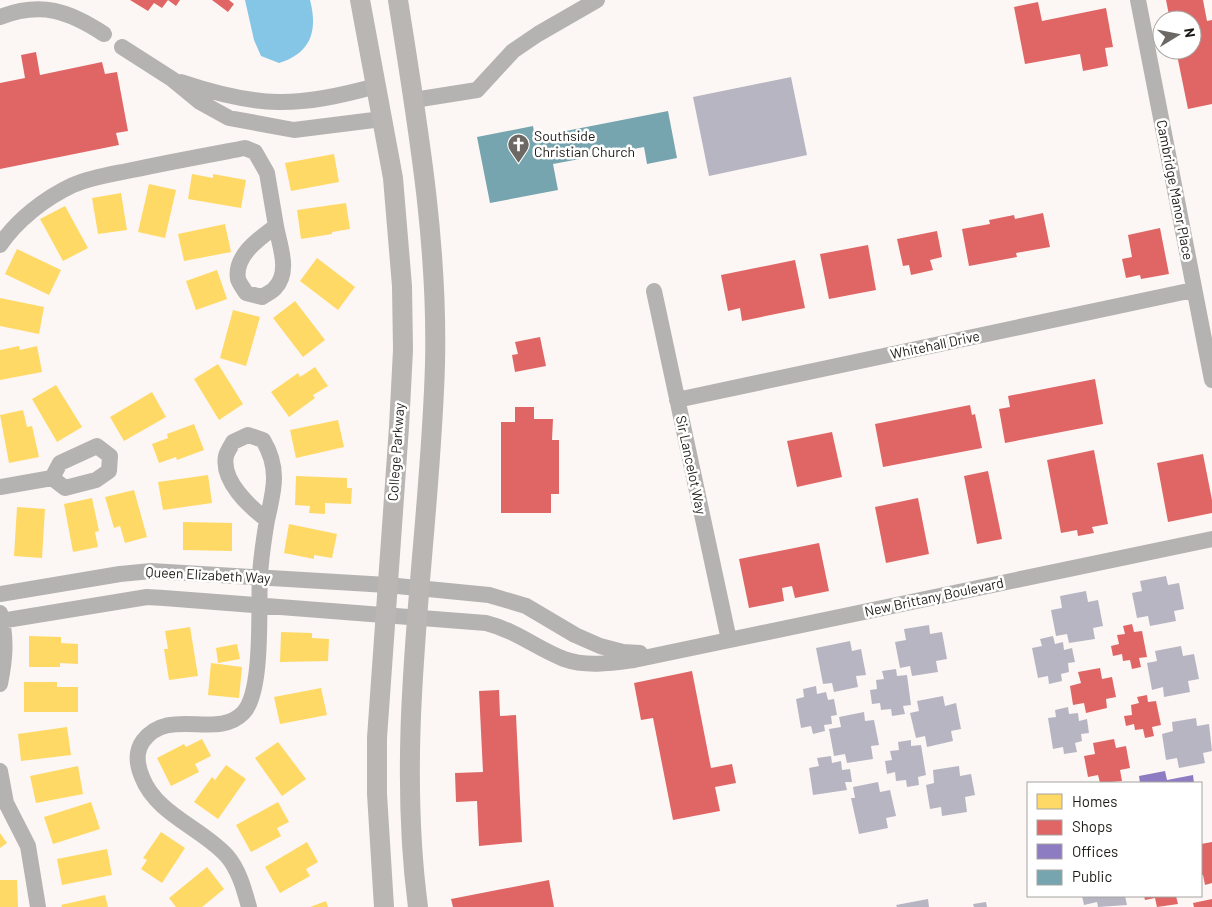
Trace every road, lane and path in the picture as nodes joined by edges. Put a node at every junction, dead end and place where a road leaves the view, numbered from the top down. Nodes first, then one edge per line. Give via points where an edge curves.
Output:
1 (360, 0) edge
2 (398, 0) edge
3 (597, 0) edge
4 (1138, 0) edge
5 (0, 17) edge
6 (104, 34) dead end
7 (122, 47) dead end
8 (172, 79) junction
9 (376, 86) junction
10 (414, 100) junction
11 (263, 102) junction
12 (382, 120) junction
13 (262, 125) junction
14 (255, 152) junction
15 (276, 226) dead end
16 (0, 245) edge
17 (1193, 290) junction
18 (654, 291) dead end
19 (1212, 380) edge
20 (677, 400) junction
21 (52, 478) dead end
22 (0, 487) edge
23 (267, 520) junction
24 (1212, 539) edge
25 (260, 578) junction
26 (387, 585) junction
27 (421, 589) junction
28 (0, 594) edge
29 (261, 606) junction
30 (385, 615) junction
31 (418, 616) junction
32 (1, 618) edge
33 (729, 640) junction
34 (656, 654) junction
35 (0, 684) edge
36 (0, 772) edge
37 (38, 907) edge
38 (250, 907) edge
39 (384, 907) edge
40 (418, 907) edge

1 - 9 main road, College Parkway
2 - 10 main road
3 - 10 street via 513,51 477,90
4 - 17 street, Cambridge Manor Place
5 - 6 street via 28,9 63,12
7 - 8 street
8 - 11 street
8 - 13 street via 200,102 229,118
9 - 11 street via 322,100 289,104
9 - 12 main road, College Parkway
10 - 27 main road via 429,202 435,298 435,364
11 - 13 street
12 - 13 street via 294,130
12 - 26 main road, College Parkway via 398,221 402,350
13 - 14 street
14 - 15 street via 267,172
14 - 16 street via 246,148 93,178 73,185 21,220
17 - 19 street, Cambridge Manor Place
17 - 20 street, Whitehall Drive
18 - 20 street, Sir Lancelot Way
20 - 33 street, Sir Lancelot Way
21 - 22 street
23 - 23 street via 246,503 229,474 226,457 233,442 248,435 263,440 272,454 274,492
23 - 25 street
24 - 33 street, New Brittany Boulevard
25 - 26 street, Queen Elizabeth Way
25 - 28 street, Queen Elizabeth Way via 136,572
25 - 29 street
26 - 27 street, New Brittany Boulevard
26 - 30 main road, College Parkway
27 - 31 main road
27 - 34 street, New Brittany Boulevard via 509,600 600,646 623,652
29 - 30 street, Queen Elizabeth Way
29 - 32 street, Queen Elizabeth Way via 147,597
29 - 38 street via 252,698 243,713 229,722 165,724 150,732 140,746 137,763 142,780 167,810 214,843 228,857 239,874
30 - 31 street, New Brittany Boulevard
30 - 39 main road, College Parkway via 377,738 377,803
31 - 34 street, New Brittany Boulevard via 468,620 502,627 564,659 580,663 634,660
31 - 40 main road via 409,768 411,840
32 - 35 street via 6,654
33 - 34 street, New Brittany Boulevard
36 - 37 street via 6,803 28,846

